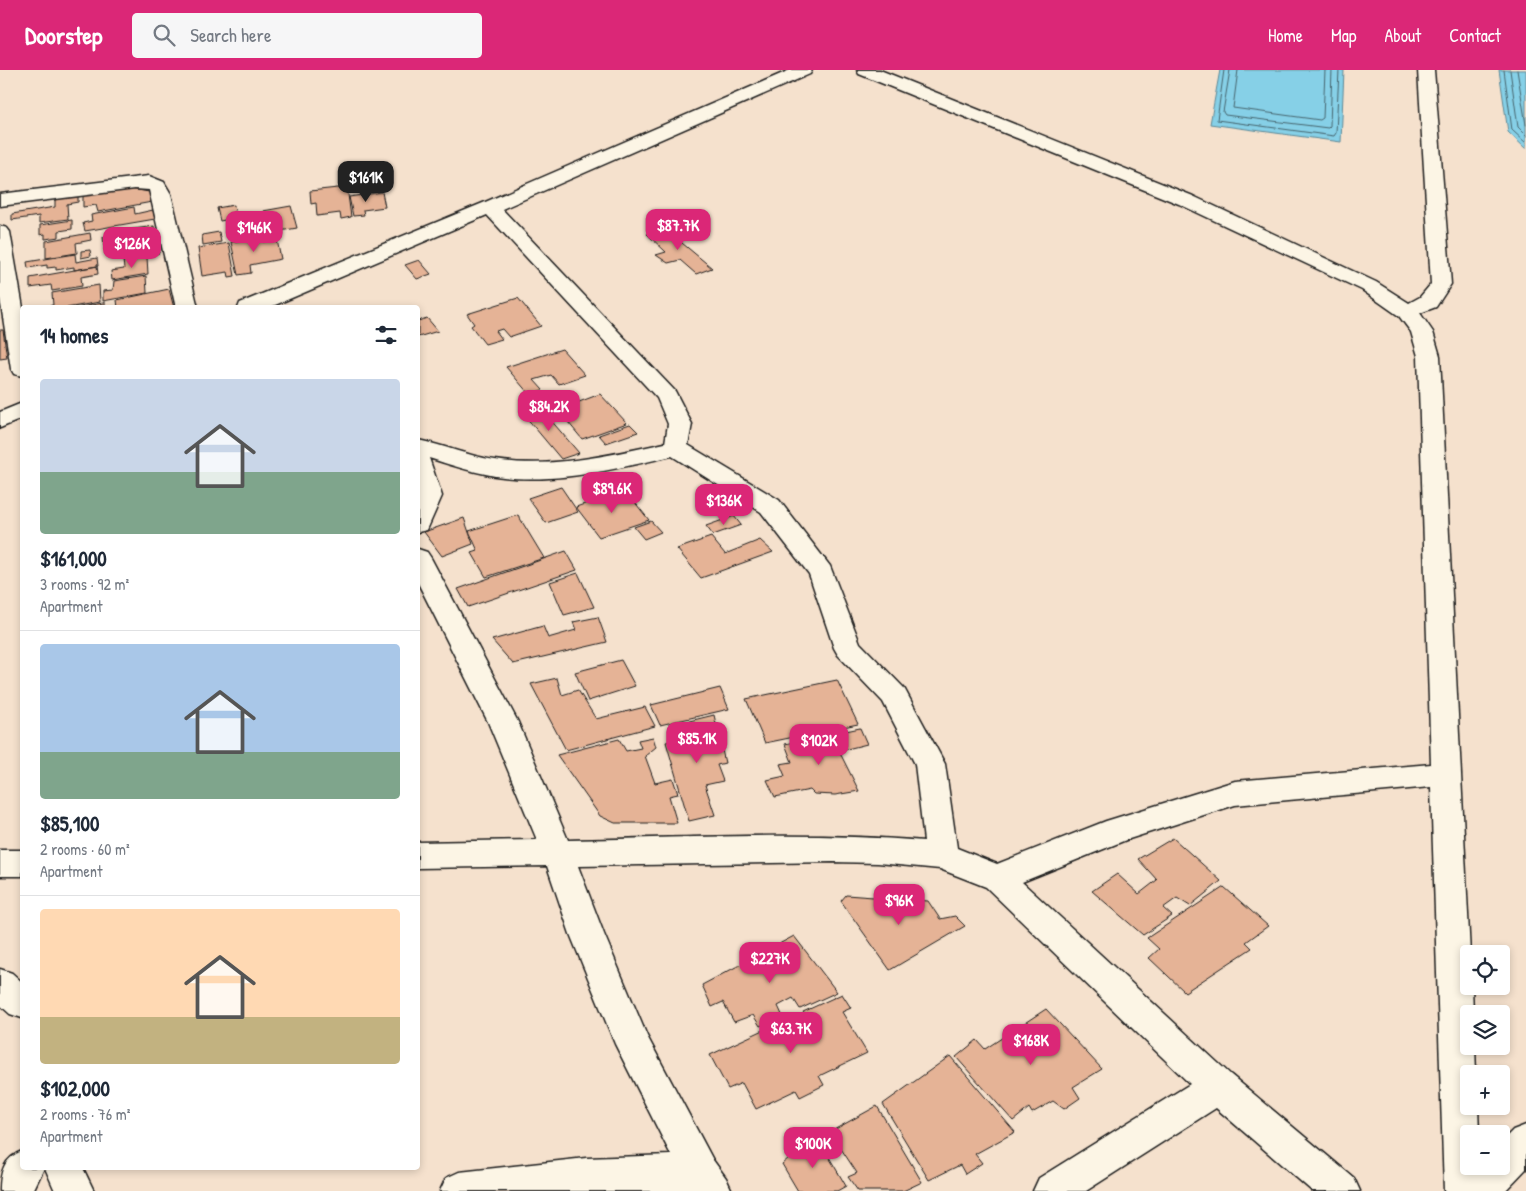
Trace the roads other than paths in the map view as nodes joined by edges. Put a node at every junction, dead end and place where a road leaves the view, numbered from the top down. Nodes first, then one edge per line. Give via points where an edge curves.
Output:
1 (804, 70) edge
2 (865, 70) edge
3 (1426, 70) edge
4 (0, 200) edge
5 (490, 207) junction
6 (0, 232) edge
7 (5, 294) edge
8 (270, 303) edge
9 (186, 305) edge
10 (1407, 311) junction
11 (20, 358) edge
12 (20, 366) edge
13 (0, 368) edge
14 (20, 411) edge
15 (0, 421) edge
16 (676, 448) junction
17 (420, 449) edge
18 (420, 466) edge
19 (420, 519) edge
20 (420, 562) edge
21 (1446, 774) junction
22 (558, 853) junction
23 (420, 855) edge
24 (942, 856) junction
25 (0, 863) edge
26 (20, 863) edge
27 (997, 878) junction
28 (0, 984) edge
29 (20, 1001) edge
30 (1218, 1087) junction
31 (1526, 1143) edge
32 (24, 1170) edge
33 (65, 1170) edge
34 (707, 1182) edge
35 (12, 1191) edge
36 (75, 1191) edge
37 (459, 1191) edge
38 (1052, 1191) edge
39 (1341, 1191) edge
40 (1463, 1191) edge
41 (1479, 1191) edge

1 - 5 street
2 - 10 street via 1186,200 1369,286
3 - 10 street via 1441,284 1428,302
4 - 9 street via 135,183 149,182 157,186
5 - 8 street
5 - 16 street via 667,396 680,424
6 - 7 street
7 - 11 street
10 - 21 street via 1422,332 1429,356
12 - 13 street
14 - 15 street
16 - 17 street via 613,463 535,471 495,468
16 - 24 street via 770,506 821,572 848,648 894,695 930,764
18 - 19 street via 430,496
20 - 22 street via 502,722
21 - 27 street via 1235,793 1117,830
21 - 40 street
22 - 23 street
22 - 24 street via 833,849
22 - 34 street via 632,1044
24 - 27 street
25 - 26 street
27 - 30 street
28 - 29 street
30 - 38 street
30 - 39 street
31 - 41 street
32 - 35 street
33 - 36 street
34 - 37 street via 586,1176

